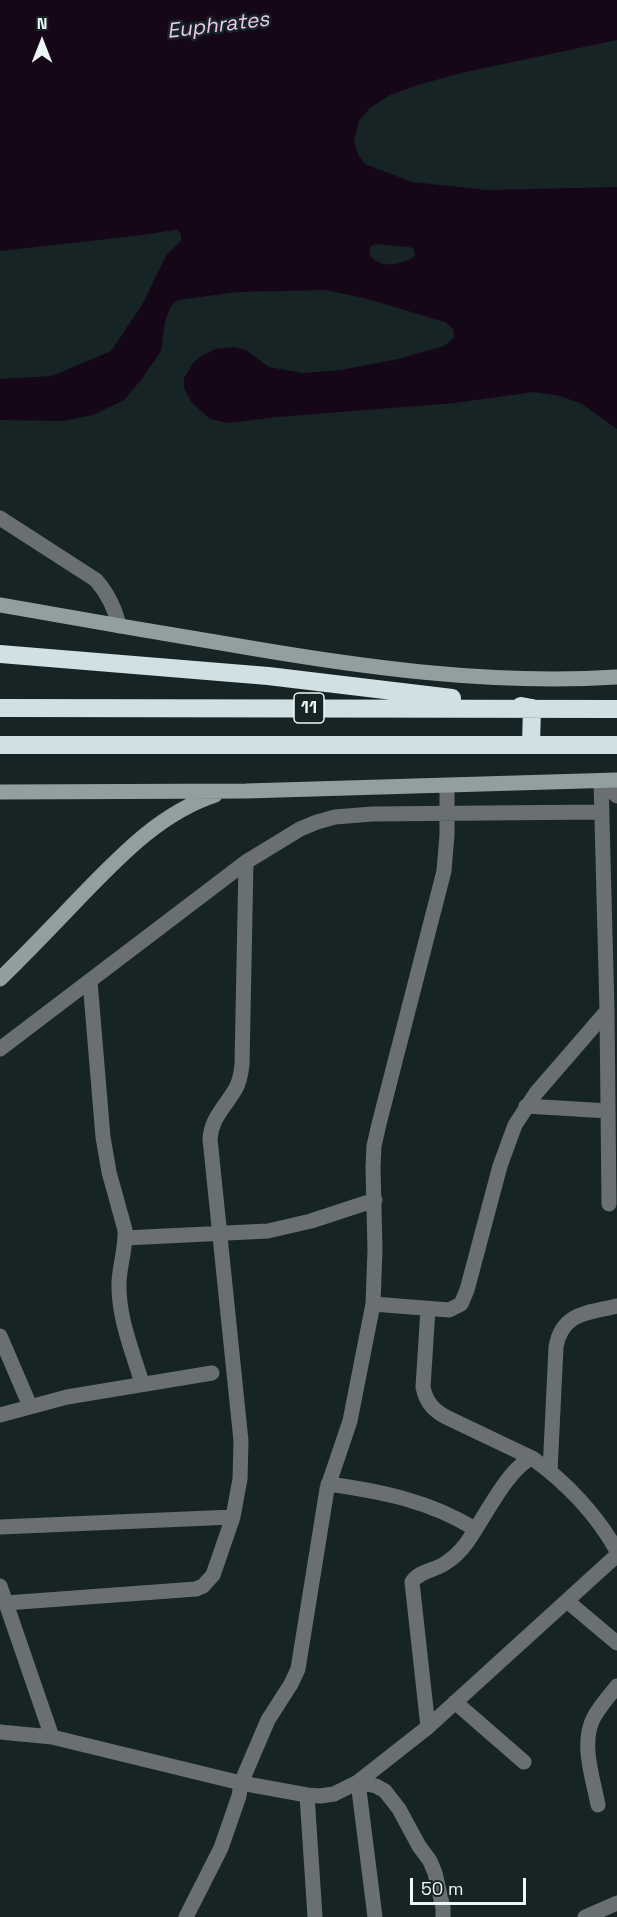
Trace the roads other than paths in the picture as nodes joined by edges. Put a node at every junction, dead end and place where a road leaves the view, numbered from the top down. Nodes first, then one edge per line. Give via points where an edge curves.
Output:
1 (0, 518) edge
2 (0, 605) edge
3 (119, 626) junction
4 (0, 654) edge
5 (617, 677) edge
6 (0, 708) edge
7 (532, 708) junction
8 (617, 709) edge
9 (531, 744) junction
10 (0, 745) edge
11 (617, 745) edge
12 (617, 780) edge
13 (601, 781) junction
14 (447, 786) junction
15 (246, 791) junction
16 (0, 792) edge
17 (617, 796) edge
18 (602, 812) junction
19 (447, 814) junction
20 (246, 862) junction
21 (0, 979) edge
22 (90, 981) junction
23 (608, 1011) junction
24 (0, 1049) edge
25 (526, 1106) junction
26 (608, 1111) junction
27 (375, 1200) junction
28 (609, 1204) dead end
29 (220, 1234) junction
30 (125, 1238) junction
31 (373, 1304) junction
32 (617, 1306) edge
33 (428, 1309) junction
34 (0, 1336) edge
35 (212, 1373) dead end
36 (142, 1383) junction
37 (30, 1406) junction
38 (0, 1415) edge
39 (532, 1458) junction
40 (550, 1472) junction
41 (328, 1484) junction
42 (232, 1517) junction
43 (0, 1527) edge
44 (475, 1529) junction
45 (617, 1553) edge
46 (0, 1586) edge
47 (567, 1600) junction
48 (6, 1603) junction
49 (617, 1644) edge
50 (617, 1686) edge
51 (455, 1702) junction
52 (428, 1726) junction
53 (0, 1732) edge
54 (52, 1737) junction
55 (524, 1762) dead end
56 (358, 1782) junction
57 (241, 1783) junction
58 (307, 1795) junction
59 (598, 1805) dead end
60 (617, 1903) edge
61 (186, 1917) edge
62 (315, 1917) edge
63 (375, 1917) edge
64 (443, 1917) edge
65 (585, 1917) edge

1 - 3 street via 96,580 115,609
2 - 3 main road
3 - 5 main road via 415,672 544,679
4 - 7 highway via 268,676
6 - 7 highway, 11
7 - 8 highway, 11
7 - 9 highway
9 - 10 highway, 11
9 - 11 highway, 11
12 - 13 main road
13 - 14 main road
13 - 17 street
13 - 18 street
14 - 15 main road
14 - 19 street
15 - 16 main road
15 - 21 main road via 217,794 194,802 150,831 110,866
18 - 19 street
18 - 23 street
19 - 20 street via 335,817 300,830
19 - 27 street via 444,872 376,1135
20 - 22 street
20 - 29 street via 242,1065 238,1083 216,1116 210,1133
22 - 24 street
22 - 30 street via 103,1137
23 - 25 street
23 - 26 street
25 - 26 street
25 - 33 street via 506,1145 465,1297 456,1308
26 - 28 street
27 - 29 street via 290,1227
27 - 31 street
29 - 30 street
29 - 42 street via 241,1441 240,1479
30 - 36 street via 120,1299
31 - 33 street
31 - 41 street via 350,1421
32 - 40 street via 577,1316 560,1331
33 - 39 street via 423,1387 430,1405 446,1417
34 - 37 street
35 - 36 street
36 - 37 street
37 - 38 street
39 - 40 street
39 - 44 street via 513,1473
40 - 45 street via 606,1532
41 - 44 street via 368,1489 423,1504
41 - 57 street via 298,1669 268,1720
42 - 43 street
42 - 48 street via 213,1575 196,1589
44 - 52 street via 454,1557 412,1582
45 - 47 street
46 - 48 street
47 - 49 street
47 - 51 street
48 - 54 street
50 - 59 street via 594,1718 588,1735
51 - 52 street
51 - 55 street
52 - 56 street
53 - 54 street
54 - 57 street
56 - 58 street via 333,1794
56 - 63 street
56 - 64 street via 385,1791 399,1809 435,1873
57 - 58 street
57 - 61 street via 221,1848
58 - 62 street
60 - 65 street

